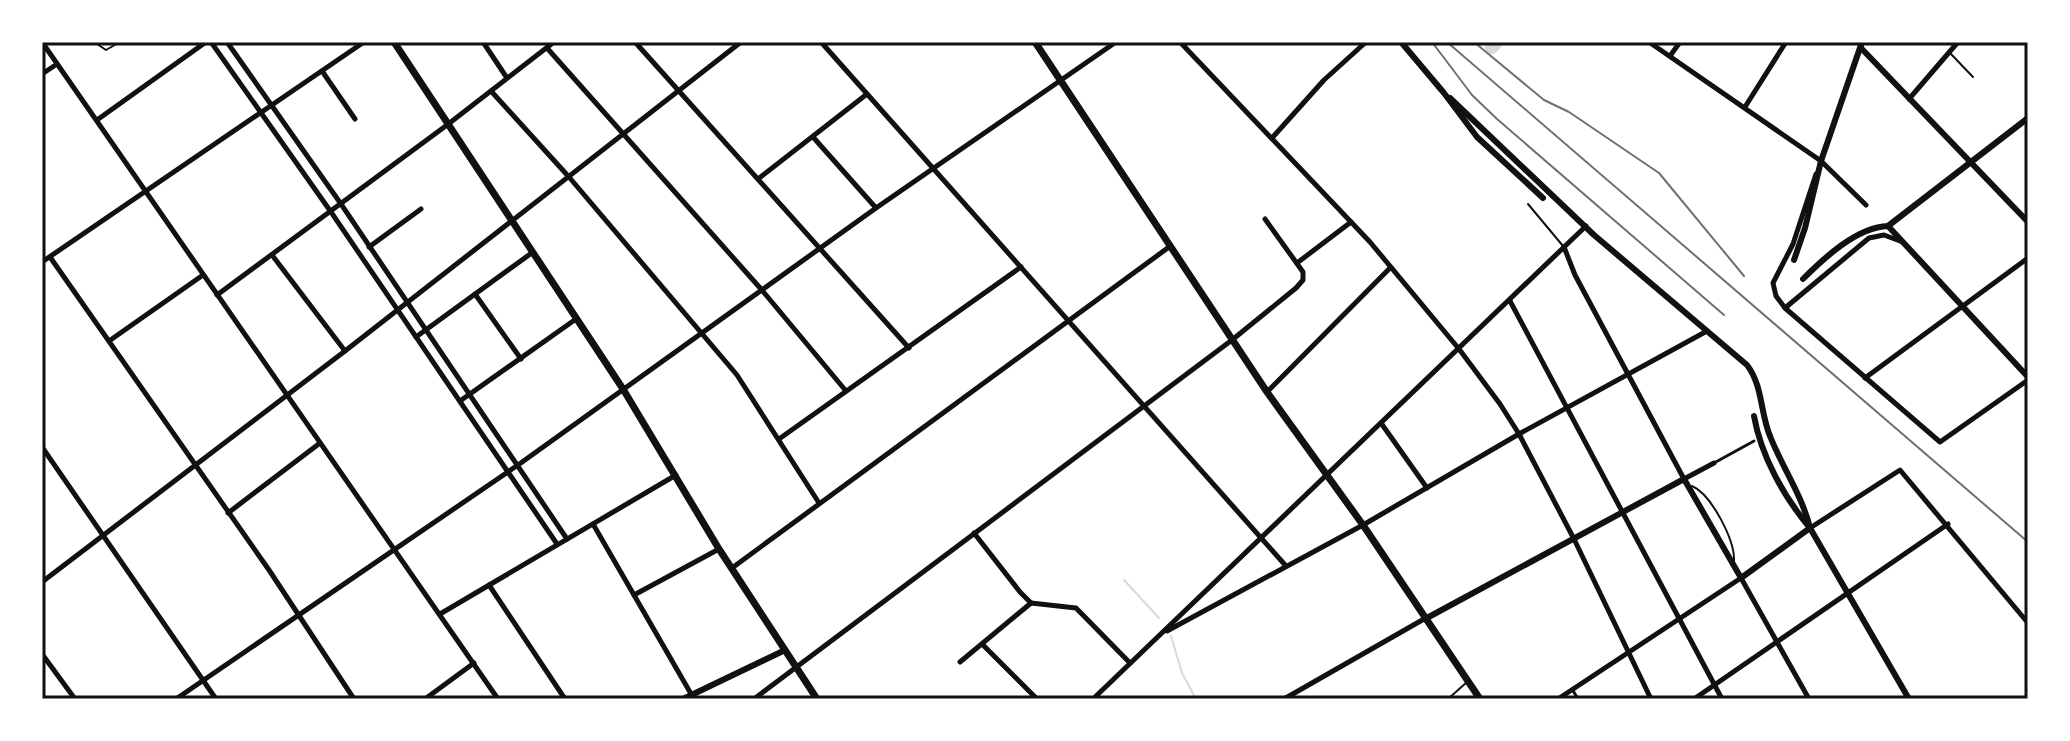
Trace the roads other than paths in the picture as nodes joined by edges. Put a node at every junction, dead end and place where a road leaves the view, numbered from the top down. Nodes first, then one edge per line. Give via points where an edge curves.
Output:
1 (42, 42) edge
2 (94, 42) edge
3 (120, 42) edge
4 (209, 42) edge
5 (227, 42) edge
6 (364, 42) edge
7 (394, 42) edge
8 (483, 42) edge
9 (554, 42) edge
10 (635, 42) edge
11 (741, 42) edge
12 (821, 42) edge
13 (1035, 42) edge
14 (1116, 42) edge
15 (1180, 42) edge
16 (1366, 42) edge
17 (1401, 42) edge
18 (1649, 42) edge
19 (1680, 42) edge
20 (1786, 42) edge
21 (1958, 42) edge
22 (1860, 44) edge
23 (547, 48) junction
24 (1949, 52) junction
25 (1670, 56) junction
26 (57, 64) junction
27 (322, 71) junction
28 (42, 74) edge
29 (1973, 77) dead end
30 (507, 78) junction
31 (1061, 80) junction
32 (491, 91) junction
33 (678, 91) junction
34 (1444, 93) junction
35 (867, 94) junction
36 (1908, 100) junction
37 (271, 107) junction
38 (1745, 107) junction
39 (261, 114) junction
40 (2028, 118) edge
41 (355, 119) dead end
42 (97, 120) junction
43 (447, 125) junction
44 (624, 134) junction
45 (813, 137) junction
46 (1272, 138) junction
47 (1972, 162) junction
48 (1821, 163) junction
49 (933, 168) junction
50 (569, 177) junction
51 (758, 179) junction
52 (146, 191) junction
53 (1543, 198) dead end
54 (341, 204) junction
55 (1528, 204) dead end
56 (1866, 205) dead end
57 (876, 208) junction
58 (421, 209) dead end
59 (331, 212) junction
60 (512, 219) junction
61 (1265, 219) dead end
62 (2028, 222) edge
63 (1353, 225) junction
64 (1586, 226) junction
65 (1888, 226) junction
66 (1900, 241) junction
67 (369, 247) junction
68 (1169, 247) junction
69 (1564, 247) junction
70 (820, 249) junction
71 (533, 252) junction
72 (272, 255) junction
73 (50, 257) junction
74 (2028, 258) edge
75 (1794, 260) dead end
76 (379, 261) junction
77 (42, 262) edge
78 (1297, 263) junction
79 (1021, 267) junction
80 (368, 268) junction
81 (1390, 268) junction
82 (203, 275) junction
83 (1803, 279) dead end
84 (761, 289) junction
85 (475, 294) junction
86 (217, 295) junction
87 (1510, 301) junction
88 (406, 302) junction
89 (1962, 307) junction
90 (1785, 308) junction
91 (396, 310) junction
92 (576, 319) junction
93 (1070, 321) junction
94 (425, 329) junction
95 (1708, 331) junction
96 (703, 334) junction
97 (416, 337) junction
98 (1232, 340) junction
99 (109, 341) junction
100 (909, 348) junction
101 (1459, 349) junction
102 (345, 351) junction
103 (521, 359) junction
104 (1628, 376) junction
105 (1865, 378) junction
106 (2028, 379) edge
107 (623, 389) junction
108 (846, 391) junction
109 (1267, 392) junction
110 (287, 394) junction
111 (469, 394) junction
112 (460, 401) junction
113 (1145, 405) junction
114 (1567, 409) junction
115 (1754, 416) dead end
116 (1381, 423) junction
117 (1519, 434) junction
118 (779, 439) junction
119 (1754, 441) dead end
120 (320, 443) junction
121 (42, 447) edge
122 (1714, 463) joint
123 (196, 465) junction
124 (518, 465) junction
125 (508, 471) junction
126 (676, 475) junction
127 (1327, 475) junction
128 (1686, 482) junction
129 (1427, 488) junction
130 (819, 503) junction
131 (1624, 512) junction
132 (228, 513) junction
133 (593, 524) junction
134 (1948, 524) junction
135 (1363, 525) junction
136 (1810, 528) junction
137 (974, 533) junction
138 (103, 535) junction
139 (1261, 537) junction
140 (567, 539) junction
141 (1574, 539) junction
142 (557, 544) junction
143 (719, 549) junction
144 (394, 550) junction
145 (1286, 566) junction
146 (732, 568) junction
147 (1741, 578) junction
148 (42, 582) edge
149 (489, 585) junction
150 (1848, 592) junction
151 (634, 595) junction
152 (1031, 603) junction
153 (298, 614) junction
154 (440, 614) junction
155 (1424, 619) junction
156 (1679, 619) junction
157 (2028, 623) edge
158 (1159, 635) junction
159 (1779, 642) junction
160 (982, 644) junction
161 (783, 651) junction
162 (1628, 652) junction
163 (42, 654) edge
164 (960, 662) dead end
165 (474, 663) junction
166 (1130, 663) junction
167 (794, 667) junction
168 (203, 680) junction
169 (1468, 682) junction
170 (1715, 685) junction
171 (1572, 689) junction
172 (693, 697) edge
173 (75, 699) edge
174 (176, 699) edge
175 (216, 699) edge
176 (354, 699) edge
177 (425, 699) edge
178 (498, 699) edge
179 (565, 699) edge
180 (683, 699) edge
181 (754, 699) edge
182 (817, 699) edge
183 (1037, 699) edge
184 (1093, 699) edge
185 (1284, 699) edge
186 (1448, 699) edge
187 (1480, 699) edge
188 (1558, 699) edge
189 (1578, 699) edge
190 (1651, 699) edge
191 (1694, 699) edge
192 (1722, 699) edge
193 (1809, 699) edge
194 (1909, 699) edge

1 - 26 street
2 - 3 lane via 106,50
4 - 39 street
4 - 42 street
5 - 37 street
6 - 27 street
7 - 43 main road
8 - 30 street
9 - 23 street
10 - 33 street
11 - 33 street
12 - 35 street
13 - 31 main road
14 - 31 street
15 - 46 street
16 - 46 street
17 - 34 main road
18 - 25 street
19 - 25 street
20 - 38 street
21 - 24 street
22 - 36 main road
22 - 48 main road
23 - 30 street
23 - 44 street
24 - 29 lane
24 - 36 street
25 - 38 street
26 - 28 street
26 - 42 street
27 - 37 street
27 - 41 street
30 - 32 street
31 - 49 street
31 - 68 main road
32 - 43 street
32 - 50 street
33 - 44 street
33 - 51 street
34 - 53 main road via 1477,137
34 - 64 main road
35 - 45 street
35 - 49 street
36 - 47 main road
37 - 39 street
37 - 54 street
38 - 48 street
39 - 52 street
39 - 59 street
40 - 47 main road
42 - 52 street
43 - 54 street
43 - 60 main road
44 - 50 street
44 - 84 street
45 - 51 street
45 - 57 street
46 - 63 street
47 - 62 main road
47 - 65 main road
48 - 56 street
48 - 75 main road
48 - 90 street via 1793,244 1773,283
49 - 57 street
49 - 79 street
50 - 60 street
50 - 96 street
51 - 70 street
52 - 73 street
52 - 82 street
54 - 59 street
54 - 67 street
55 - 69 lane
57 - 70 street
58 - 67 street
59 - 72 street
59 - 80 street
60 - 71 main road
60 - 88 street
61 - 78 street
63 - 78 street
63 - 81 street
64 - 69 street
64 - 95 main road
65 - 66 main road
65 - 83 main road via 1864,232
66 - 89 main road
66 - 90 street via 1884,235 1864,241
67 - 76 street
68 - 93 street
68 - 98 main road
69 - 87 street
69 - 104 street
70 - 84 street
70 - 100 street
71 - 85 street
71 - 92 main road
72 - 86 street
72 - 102 street
73 - 77 street
73 - 99 street
74 - 89 street
76 - 80 street
76 - 88 street
78 - 98 street via 1304,276 1296,288
79 - 93 street
79 - 100 street
80 - 91 street
81 - 101 street
81 - 109 street
82 - 86 street
82 - 99 street
84 - 96 street
84 - 108 street
85 - 94 street
85 - 103 street
86 - 110 street
87 - 101 street
87 - 114 street
88 - 91 street
88 - 94 street
89 - 105 street
89 - 106 main road
90 - 105 street
91 - 97 street
91 - 102 street
92 - 103 street
92 - 107 main road
93 - 113 street
93 - 130 street
94 - 97 street
94 - 111 street
95 - 104 street
95 - 136 main road via 1751,370 1768,432
96 - 107 street
96 - 118 street via 752,394
97 - 112 street
98 - 109 main road
98 - 113 street
99 - 123 street
100 - 108 street
101 - 116 street
101 - 117 street
102 - 110 street
103 - 111 street
104 - 114 street
104 - 128 street
105 - 106 street via 1940,442
107 - 124 street
107 - 126 main road
108 - 118 street
109 - 127 main road
110 - 120 street
110 - 123 street
111 - 112 street
111 - 124 street
112 - 125 street
113 - 137 street
113 - 139 street
114 - 117 street
114 - 131 street
115 - 136 main road via 1786,496
116 - 127 street
116 - 129 street
117 - 129 street
117 - 141 street
118 - 130 street
119 - 122 street
120 - 132 street
120 - 144 street
121 - 138 street
122 - 128 street
123 - 132 street
123 - 138 street
124 - 125 street
124 - 140 street
125 - 142 street
125 - 144 street
126 - 133 street
126 - 143 main road
127 - 135 main road
127 - 139 street
128 - 131 main road
128 - 147 main road
129 - 135 street
130 - 146 street
131 - 141 main road
131 - 156 street
132 - 153 street
133 - 140 street
133 - 151 street
134 - 136 street via 1900,470
134 - 150 street
134 - 157 street
135 - 145 street
135 - 155 main road
136 - 147 main road
136 - 150 main road
137 - 152 street
137 - 167 street
138 - 148 street
138 - 168 street
139 - 145 street
139 - 158 street
140 - 142 street
141 - 155 main road
141 - 162 street
142 - 149 street
143 - 146 main road
143 - 151 street
144 - 153 street
144 - 154 street
145 - 158 street
146 - 161 main road
147 - 156 street
147 - 159 street
149 - 154 street
149 - 179 street
150 - 159 street
150 - 194 main road
151 - 172 street
152 - 160 street
152 - 166 street via 1076,608
153 - 168 street
153 - 176 street
154 - 165 street
155 - 169 main road
155 - 185 street
156 - 162 street
156 - 170 street
158 - 166 street
159 - 170 street
159 - 193 street
160 - 164 street
160 - 183 street
161 - 167 main road
161 - 172 main road
162 - 171 street
162 - 190 street
163 - 173 street
165 - 177 street
165 - 178 street
166 - 184 street
167 - 181 street
167 - 182 main road
168 - 174 street
168 - 175 street
169 - 186 lane
169 - 187 main road
170 - 191 street
170 - 192 street
171 - 188 street
171 - 189 street
172 - 180 main road

